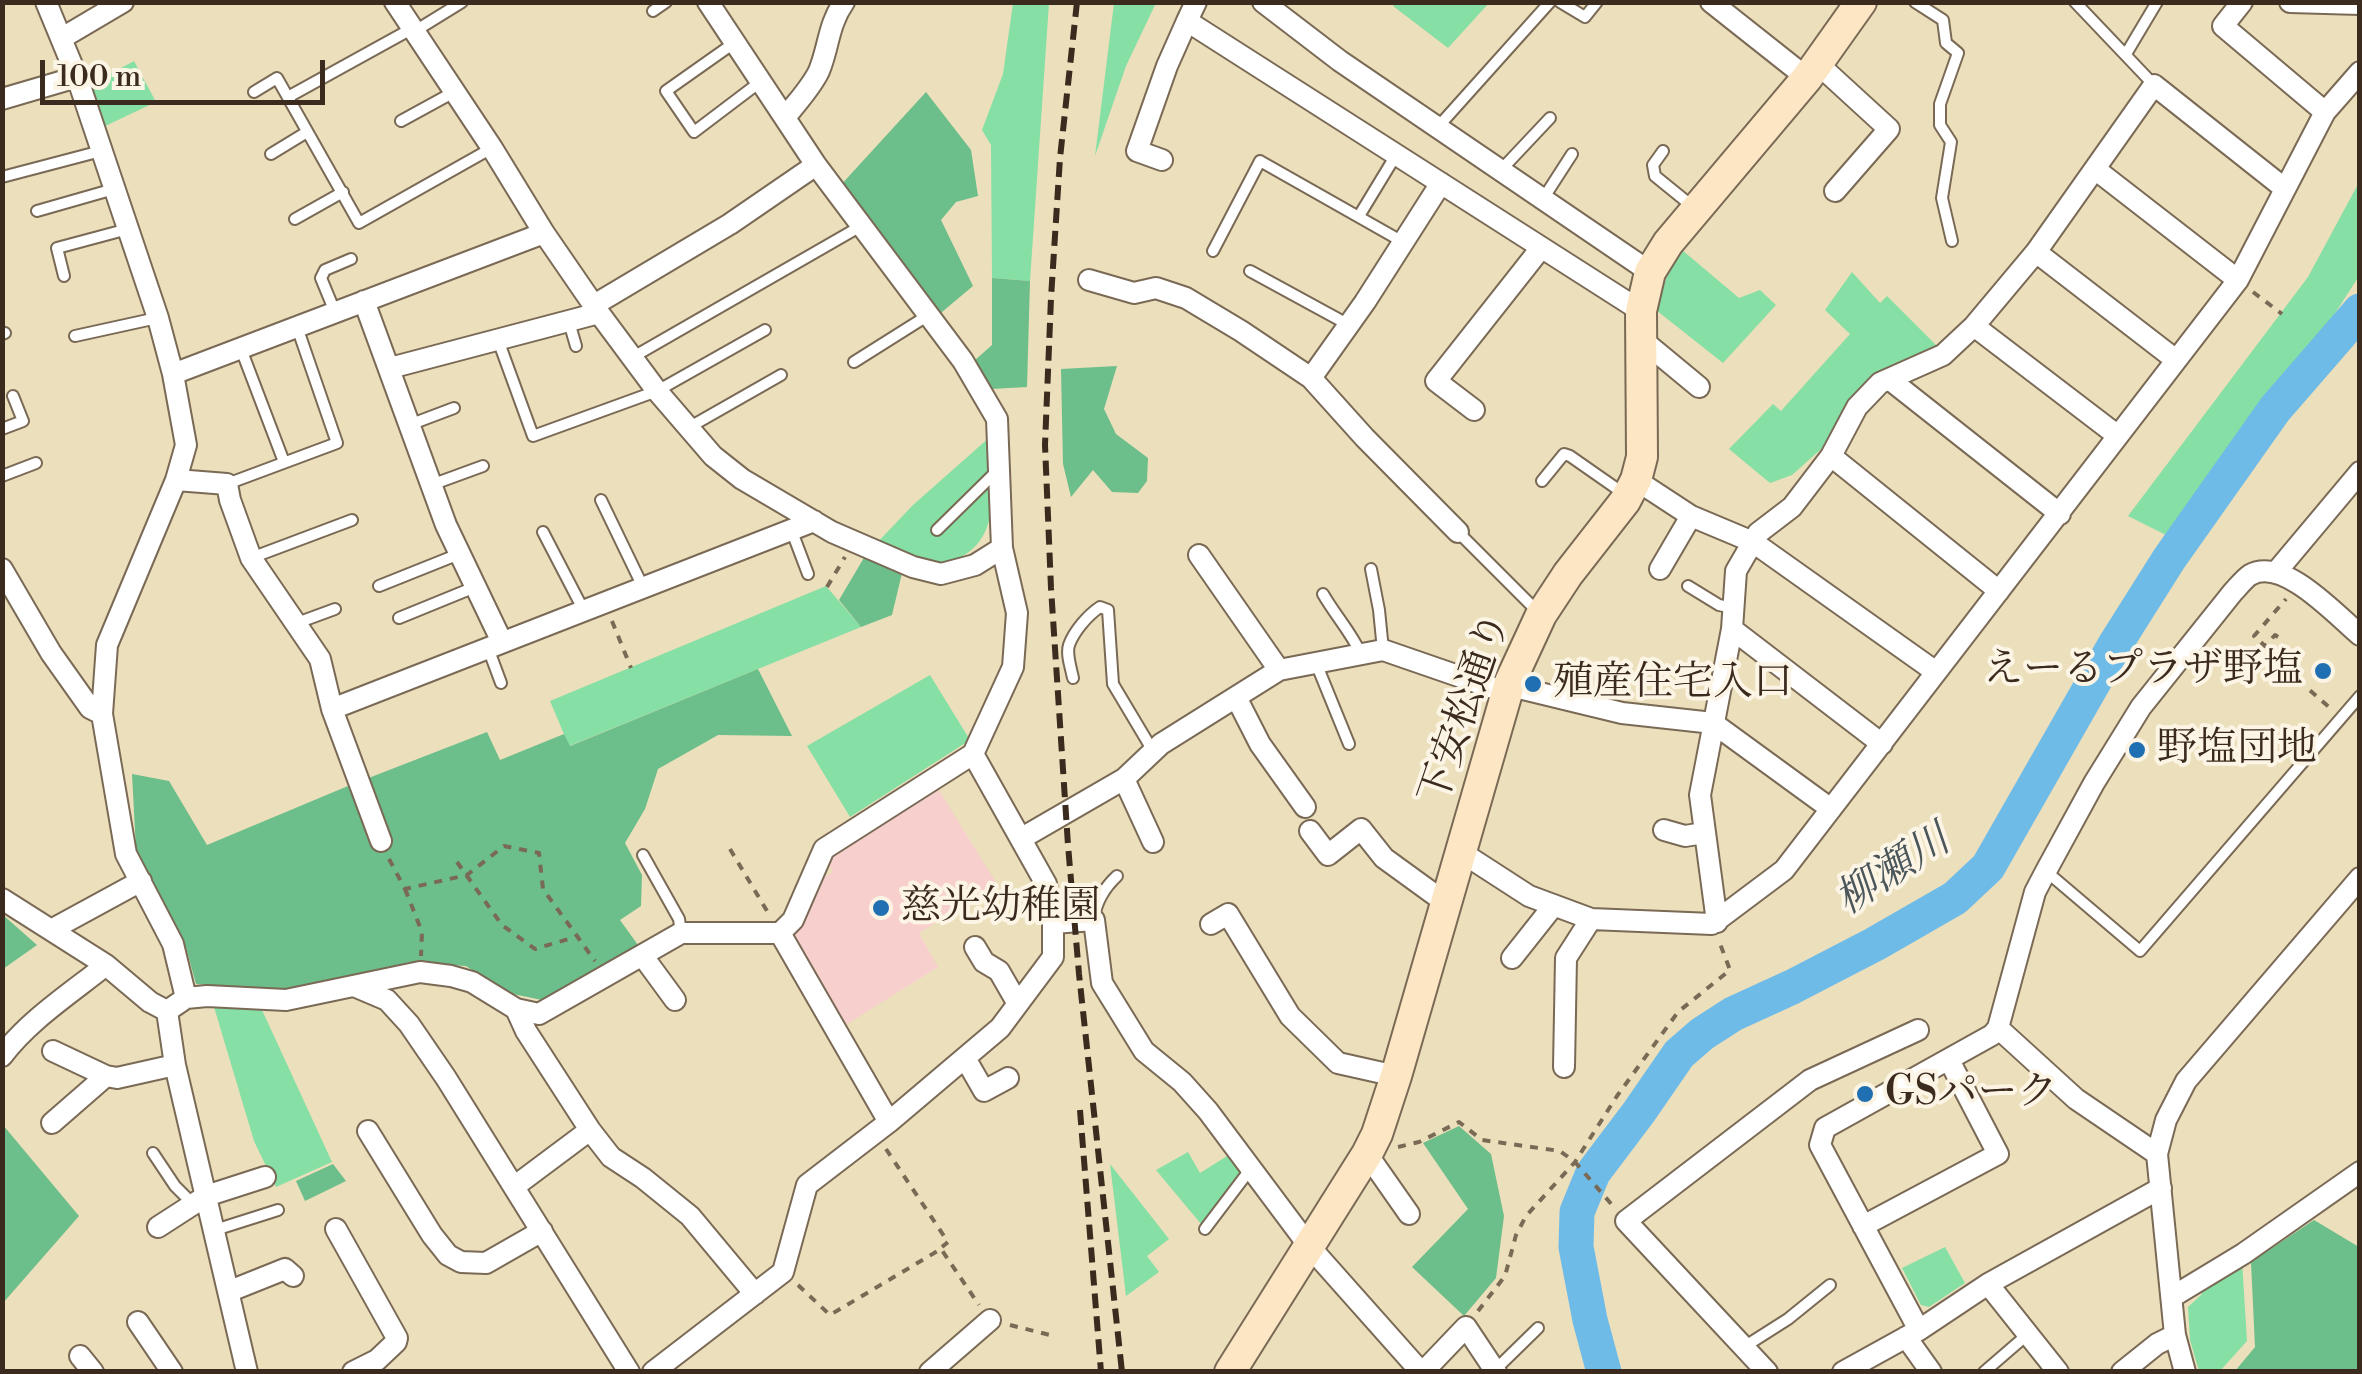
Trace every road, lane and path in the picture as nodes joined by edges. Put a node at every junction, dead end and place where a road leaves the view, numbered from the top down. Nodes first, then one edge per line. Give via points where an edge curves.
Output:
1 (46, 2) edge
2 (123, 2) edge
3 (395, 2) edge
4 (462, 2) edge
5 (666, 2) edge
6 (708, 2) edge
7 (844, 2) edge
8 (1263, 2) edge
9 (1550, 2) edge
10 (1560, 2) edge
11 (1598, 2) edge
12 (1712, 2) edge
13 (1860, 2) edge
14 (1915, 2) edge
15 (2075, 2) edge
16 (2157, 2) edge
17 (2242, 2) edge
18 (2290, 2) edge
19 (2360, 4) edge
20 (653, 11) dead end
21 (1191, 12) edge
22 (414, 29) junction
23 (62, 38) junction
24 (734, 44) junction
25 (2126, 54) junction
26 (1813, 71) junction
27 (2360, 72) edge
28 (77, 77) junction
29 (760, 82) junction
30 (2154, 85) junction
31 (254, 92) dead end
32 (455, 92) junction
33 (4, 93) edge
34 (288, 96) junction
35 (2326, 112) junction
36 (785, 118) junction
37 (1550, 118) dead end
38 (402, 122) dead end
39 (1437, 128) junction
40 (307, 132) junction
41 (492, 148) junction
42 (101, 151) junction
43 (1662, 151) dead end
44 (270, 154) dead end
45 (1572, 154) dead end
46 (1396, 155) junction
47 (1162, 160) dead end
48 (816, 165) junction
49 (2095, 169) junction
50 (1500, 171) junction
51 (2, 177) edge
52 (1441, 183) junction
53 (2284, 188) junction
54 (114, 189) junction
55 (1835, 190) dead end
56 (342, 192) junction
57 (1543, 200) junction
58 (1696, 210) junction
59 (36, 211) dead end
60 (1359, 216) junction
61 (295, 219) dead end
62 (860, 226) junction
63 (128, 229) junction
64 (544, 233) junction
65 (1952, 241) dead end
66 (1404, 242) junction
67 (1540, 248) junction
68 (1213, 251) dead end
69 (2036, 252) junction
70 (351, 259) dead end
71 (1250, 271) dead end
72 (1650, 272) junction
73 (64, 276) dead end
74 (1089, 280) dead end
75 (2238, 280) junction
76 (364, 302) junction
77 (596, 309) junction
78 (336, 312) junction
79 (2282, 314) dead end
80 (927, 316) junction
81 (158, 318) junction
82 (569, 322) junction
83 (1349, 324) junction
84 (298, 326) junction
85 (1641, 326) junction
86 (1974, 326) junction
87 (765, 330) dead end
88 (75, 336) dead end
89 (498, 340) junction
90 (576, 346) dead end
91 (241, 348) junction
92 (632, 357) junction
93 (2176, 360) junction
94 (854, 362) dead end
95 (390, 368) junction
96 (172, 374) junction
97 (781, 376) dead end
98 (1310, 378) junction
99 (1890, 379) junction
100 (1699, 388) dead end
101 (657, 391) junction
102 (14, 396) dead end
103 (454, 408) dead end
104 (1474, 410) dead end
105 (409, 424) junction
106 (688, 428) junction
107 (2, 429) edge
108 (2118, 436) junction
109 (1831, 456) junction
110 (36, 462) dead end
111 (284, 462) junction
112 (483, 466) dead end
113 (999, 470) junction
114 (2360, 472) edge
115 (2, 476) edge
116 (176, 480) junction
117 (1542, 481) dead end
118 (227, 484) junction
119 (431, 486) junction
120 (1632, 488) junction
121 (601, 500) dead end
122 (2060, 514) junction
123 (1690, 516) junction
124 (352, 520) dead end
125 (814, 520) junction
126 (791, 529) junction
127 (937, 530) dead end
128 (543, 532) dead end
129 (1458, 532) joint
130 (853, 542) junction
131 (1753, 542) junction
132 (1002, 548) junction
133 (460, 554) junction
134 (1199, 555) dead end
135 (251, 558) junction
136 (2, 568) edge
137 (1370, 569) dead end
138 (1660, 569) dead end
139 (2277, 571) junction
140 (808, 574) dead end
141 (2299, 584) junction
142 (379, 586) dead end
143 (1688, 586) dead end
144 (476, 587) junction
145 (643, 587) junction
146 (827, 587) dead end
147 (1999, 591) junction
148 (1322, 594) dead end
149 (604, 602) junction
150 (335, 609) dead end
151 (584, 611) junction
152 (1540, 615) junction
153 (398, 618) dead end
154 (1733, 618) junction
155 (297, 623) junction
156 (2360, 635) edge
157 (2278, 638) dead end
158 (495, 645) junction
159 (1382, 650) junction
160 (1360, 654) junction
161 (1316, 663) junction
162 (631, 668) dead end
163 (1280, 670) junction
164 (1936, 672) junction
165 (1073, 678) dead end
166 (2298, 680) dead end
167 (501, 682) dead end
168 (1508, 688) junction
169 (2360, 696) edge
170 (1236, 697) junction
171 (332, 709) junction
172 (102, 714) junction
173 (2341, 718) junction
174 (1712, 723) junction
175 (1349, 744) dead end
176 (1882, 744) junction
177 (1153, 751) junction
178 (973, 754) junction
179 (1124, 779) junction
180 (1305, 806) dead end
181 (1831, 809) junction
182 (1664, 830) dead end
183 (1310, 831) dead end
184 (1704, 832) junction
185 (1022, 838) junction
186 (380, 842) joint
187 (1153, 842) dead end
188 (730, 849) dead end
189 (1462, 852) junction
190 (643, 856) dead end
191 (458, 862) dead end
192 (2046, 871) junction
193 (467, 876) junction
194 (1117, 876) dead end
195 (2360, 878) edge
196 (141, 881) junction
197 (405, 889) junction
198 (2, 899) edge
199 (1446, 903) junction
200 (1554, 905) junction
201 (1591, 919) junction
202 (1094, 920) junction
203 (1053, 923) junction
204 (1714, 923) junction
205 (1211, 924) dead end
206 (51, 930) junction
207 (681, 933) junction
208 (780, 933) junction
209 (576, 936) junction
210 (975, 947) dead end
211 (642, 954) junction
212 (1512, 958) dead end
213 (106, 966) junction
214 (420, 972) junction
215 (606, 974) junction
216 (354, 986) junction
217 (186, 998) junction
218 (675, 1000) dead end
219 (1018, 1004) junction
220 (516, 1009) junction
221 (167, 1010) junction
222 (1998, 1028) junction
223 (1918, 1030) dead end
224 (52, 1052) dead end
225 (2, 1056) edge
226 (965, 1058) junction
227 (1949, 1060) junction
228 (175, 1065) junction
229 (1564, 1067) dead end
230 (106, 1076) junction
231 (1396, 1076) junction
232 (1008, 1078) dead end
233 (52, 1124) dead end
234 (882, 1127) junction
235 (368, 1130) dead end
236 (590, 1130) junction
237 (153, 1153) dead end
238 (1367, 1154) junction
239 (2157, 1154) junction
240 (1575, 1162) junction
241 (1252, 1167) junction
242 (2360, 1172) edge
243 (265, 1177) dead end
244 (515, 1186) junction
245 (2162, 1188) junction
246 (199, 1200) junction
247 (278, 1210) dead end
248 (1409, 1214) dead end
249 (1626, 1221) junction
250 (158, 1226) dead end
251 (1863, 1226) junction
252 (336, 1229) dead end
253 (1205, 1229) dead end
254 (214, 1230) junction
255 (542, 1231) junction
256 (1309, 1246) junction
257 (941, 1248) junction
258 (783, 1272) junction
259 (293, 1276) dead end
260 (1988, 1284) junction
261 (1830, 1285) dead end
262 (230, 1291) junction
263 (755, 1294) junction
264 (2172, 1297) junction
265 (990, 1320) junction
266 (138, 1322) dead end
267 (1466, 1327) junction
268 (1538, 1328) dead end
269 (1912, 1333) junction
270 (2028, 1334) junction
271 (1050, 1335) dead end
272 (2175, 1335) junction
273 (1744, 1347) junction
274 (379, 1366) edge
275 (1496, 1371) edge
276 (1987, 1371) edge
277 (172, 1372) edge
278 (247, 1372) edge
279 (354, 1372) edge
280 (630, 1372) edge
281 (653, 1372) edge
282 (930, 1372) edge
283 (1230, 1372) edge
284 (1422, 1372) edge
285 (1767, 1372) edge
286 (1843, 1372) edge
287 (1931, 1372) edge
288 (2058, 1372) edge
289 (2122, 1372) edge
290 (2184, 1372) edge

1 - 23 street
2 - 23 street
3 - 22 street
4 - 22 lane
5 - 20 lane
6 - 24 street
7 - 36 street via 814,80
8 - 39 street
9 - 39 lane
10 - 11 lane via 1585,17
12 - 26 street
13 - 26 street
14 - 65 lane via 1942,20 1946,43 1958,53 1940,104 1940,125 1951,142 1942,198
15 - 25 lane
16 - 25 lane
17 - 35 street via 2223,26
18 - 19 street
21 - 46 street
21 - 47 street via 1138,152
22 - 32 street
22 - 34 lane
23 - 28 street
24 - 29 street
24 - 29 lane via 666,91 694,132
25 - 30 lane
26 - 55 street via 1888,129
26 - 58 street
27 - 35 street
28 - 33 street
28 - 42 street
29 - 36 street
30 - 49 street
30 - 53 street
31 - 34 lane via 278,78
32 - 38 lane
32 - 41 street
34 - 40 lane
35 - 53 street
36 - 48 street
37 - 50 lane
39 - 50 street
40 - 44 lane
40 - 56 lane
41 - 56 lane via 359,223
41 - 64 street
42 - 51 lane
42 - 54 street
43 - 58 lane via 1655,176
45 - 57 lane
46 - 52 street
46 - 60 lane
48 - 62 street
48 - 77 street
49 - 69 street
49 - 75 street
50 - 57 street
52 - 66 street
52 - 67 street
53 - 75 street
54 - 59 lane
54 - 63 street
56 - 61 lane
57 - 72 street
58 - 72 street
60 - 66 lane
60 - 68 lane via 1260,160
62 - 80 street
62 - 92 lane
63 - 73 lane via 57,248
63 - 81 street
64 - 76 street
64 - 77 street
66 - 83 street
67 - 85 street
67 - 104 street via 1436,381
69 - 86 street
69 - 93 street
70 - 78 lane via 325,270 322,278
71 - 83 lane
72 - 85 street
74 - 98 street via 1186,298
75 - 79 path
75 - 93 street
76 - 78 street
76 - 95 street
77 - 82 street
77 - 92 street
78 - 84 street
80 - 94 lane
80 - 113 street via 996,420
81 - 88 lane
81 - 96 street
82 - 89 street
82 - 90 lane
83 - 98 street
84 - 91 street
84 - 111 lane via 338,443
85 - 100 street
85 - 120 street via 1642,457
86 - 99 street via 1943,355
86 - 108 street
87 - 101 lane
89 - 95 street
89 - 101 lane via 533,436
91 - 96 street
91 - 111 lane
92 - 101 street
93 - 108 street
95 - 105 street
96 - 116 street via 186,445
97 - 106 lane
98 - 129 street
99 - 109 street via 1857,407
99 - 122 street
101 - 106 street
102 - 107 lane via 23,422
103 - 105 lane
105 - 119 street
106 - 125 street via 742,478
108 - 122 street
109 - 131 street via 1792,507
109 - 147 street
110 - 115 lane
111 - 118 lane
112 - 119 lane
113 - 127 lane
113 - 132 street
114 - 139 street
116 - 118 street
116 - 172 street via 107,645
117 - 120 lane via 1564,454
118 - 135 street
119 - 133 street
120 - 123 street
120 - 152 street, 下安松通り
121 - 145 lane
122 - 147 street
123 - 131 street
123 - 138 street
124 - 135 lane
125 - 126 street
125 - 130 street
126 - 140 lane
126 - 145 street
128 - 151 lane
129 - 152 lane
130 - 132 street via 941,574
130 - 146 path
131 - 154 street via 1736,572
131 - 164 street
132 - 178 street via 1017,613 1013,667
133 - 142 lane
133 - 144 street
134 - 163 street
135 - 155 street
136 - 172 street via 51,653 90,708
137 - 159 lane
139 - 141 street
139 - 192 street via 2249,576 2233,592 2142,707
141 - 156 street
141 - 157 path via 2254,636 2265,646
143 - 154 lane
144 - 153 lane
144 - 158 street
145 - 149 street
147 - 164 street
148 - 160 lane
149 - 151 street
149 - 162 path
150 - 155 lane
151 - 158 street
152 - 168 street, 下安松通り
154 - 174 street
154 - 176 street
155 - 171 street via 320,659
158 - 167 lane
158 - 171 street
159 - 160 street
159 - 168 street
160 - 161 street
161 - 163 street
161 - 175 lane
163 - 170 street
164 - 176 street
165 - 177 lane via 1068,648 1100,606 1108,610 1113,684
166 - 173 path
168 - 174 street via 1622,714
168 - 189 street, 下安松通り
169 - 173 lane
170 - 177 street
170 - 180 street
171 - 186 street
172 - 196 street via 126,854
173 - 192 lane via 2140,950
174 - 181 street
174 - 184 street via 1700,795
176 - 181 street
177 - 179 street
178 - 185 street
178 - 208 street via 824,849 793,920
179 - 185 street
179 - 187 street
181 - 204 street via 1784,870
182 - 184 street
183 - 199 street via 1328,856 1362,829 1384,858
184 - 204 street
185 - 203 street via 1046,884
186 - 197 path
188 - 208 path
189 - 199 street, 下安松通り
189 - 200 street
190 - 207 lane via 680,919
191 - 193 path
192 - 222 street via 2034,892
193 - 197 path
193 - 209 path via 502,924 535,950
193 - 209 path via 504,846 540,854 543,889
194 - 202 lane
195 - 239 street via 2186,1081
196 - 206 street
196 - 217 street via 173,944
197 - 214 path via 422,932
198 - 206 street
199 - 231 street, 下安松通り
200 - 201 street
200 - 212 street
201 - 204 street
201 - 229 street via 1566,958
202 - 203 street
202 - 241 street via 1102,982 1144,1052 1182,1082
203 - 219 street via 1053,956
204 - 240 path via 1730,970 1678,1012
205 - 231 street via 1228,914 1290,1016 1338,1063
206 - 213 street
207 - 208 street
207 - 211 street
208 - 234 street
209 - 215 path
210 - 219 street
211 - 215 street
211 - 218 street
213 - 221 street
213 - 225 street
214 - 216 street
214 - 220 street via 472,982
215 - 220 street via 538,1014
216 - 217 street via 286,1000
216 - 244 street via 387,1000 409,1024
217 - 221 street
219 - 226 street
220 - 236 street
221 - 228 street
222 - 227 street
222 - 239 street via 2076,1099
223 - 249 street via 1810,1080
224 - 230 street
226 - 232 street via 984,1091
226 - 234 street
227 - 251 street via 1825,1128 1820,1144
227 - 251 street via 1998,1154
228 - 230 street
228 - 246 street
230 - 233 street
231 - 238 street, 下安松通り
234 - 257 path via 948,1242
234 - 258 street via 807,1185
235 - 255 street via 448,1254 486,1263
236 - 244 street
236 - 263 street via 611,1157 690,1216
237 - 246 lane via 175,1186
238 - 240 path via 1419,1142 1459,1122 1482,1140 1560,1151
238 - 248 street
238 - 256 street, 下安松通り
239 - 245 street
240 - 249 path
240 - 267 path via 1526,1216 1505,1276
241 - 253 lane
241 - 256 street
242 - 264 street
243 - 246 street
244 - 255 street
245 - 260 street
245 - 264 street
246 - 250 street
246 - 254 street
247 - 254 lane
249 - 273 street
251 - 269 street
252 - 274 street via 396,1338
254 - 262 street
255 - 280 street
256 - 283 street, 下安松通り
256 - 284 street
257 - 258 path via 830,1315
257 - 265 path
258 - 263 street
259 - 262 street via 285,1270
260 - 269 street
260 - 270 street
261 - 273 lane
262 - 278 street
263 - 281 street
264 - 272 street
265 - 271 path
265 - 282 street
266 - 277 street
267 - 275 street
267 - 284 street
268 - 275 lane
269 - 286 street
269 - 287 street
270 - 276 lane
270 - 288 street
272 - 289 street
272 - 290 street
273 - 285 street
274 - 279 street

